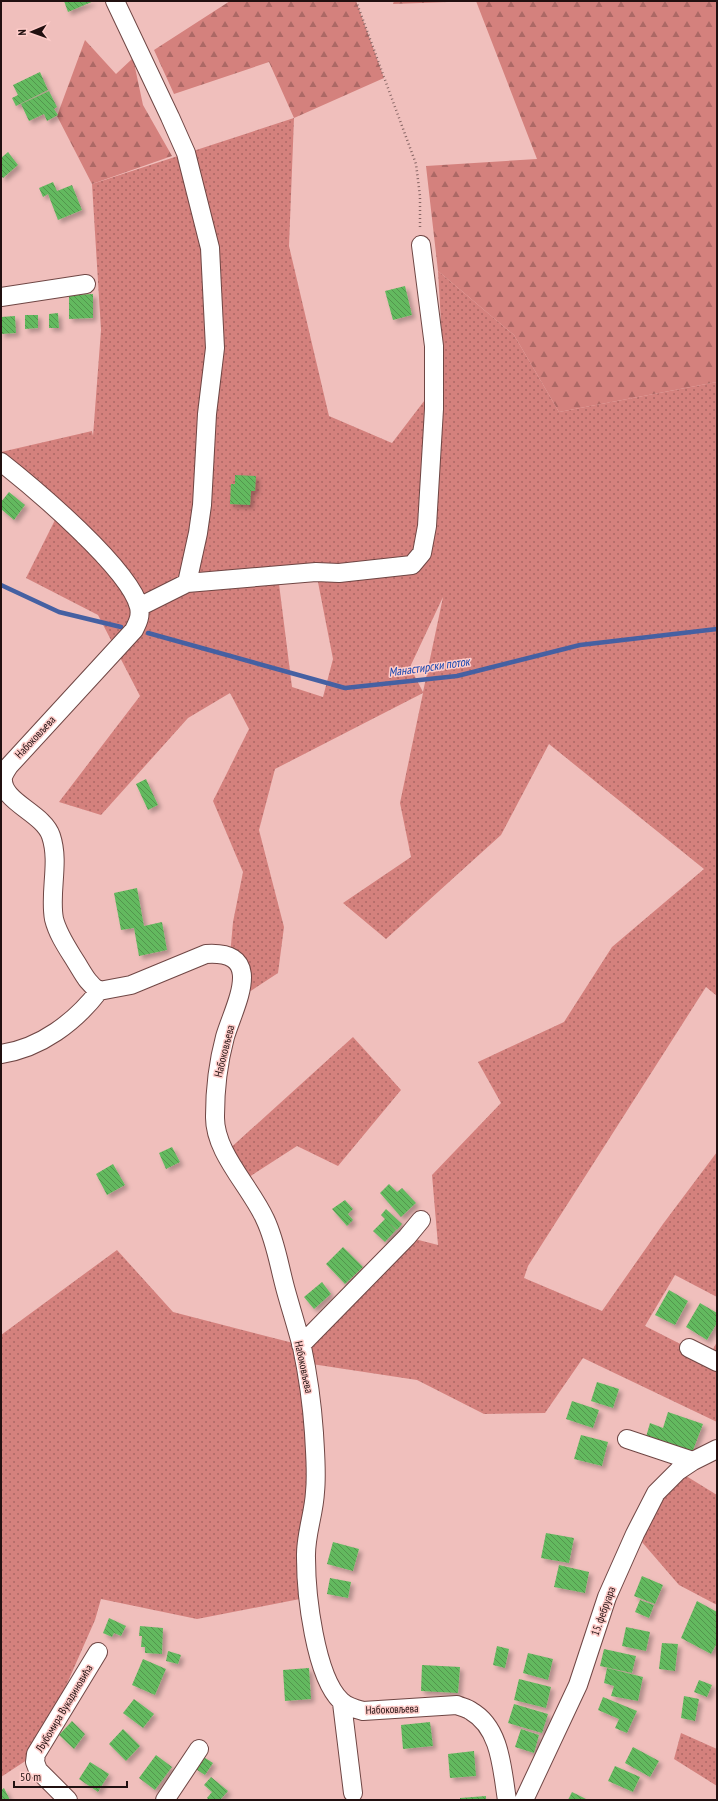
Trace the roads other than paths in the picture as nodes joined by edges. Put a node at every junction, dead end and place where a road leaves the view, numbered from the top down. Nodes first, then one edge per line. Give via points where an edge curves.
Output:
1 (115, 1) edge
2 (421, 245) road end
3 (86, 284) dead end
4 (1, 297) edge
5 (1, 462) edge
6 (186, 583) junction
7 (139, 607) junction
8 (2, 782) edge
9 (99, 991) junction
10 (1, 1054) edge
11 (421, 1220) dead end
12 (301, 1345) junction
13 (689, 1348) dead end
14 (717, 1362) edge
15 (627, 1439) dead end
16 (717, 1450) edge
17 (693, 1461) junction
18 (98, 1652) dead end
19 (342, 1703) junction
20 (199, 1749) dead end
21 (353, 1793) dead end
22 (68, 1800) edge
23 (165, 1800) edge
24 (507, 1800) edge
25 (524, 1800) edge

1 - 6 street via 186,153 210,248 215,348 207,414 201,512
2 - 6 street via 434,346 427,526 422,553 412,565 339,574 316,572
3 - 4 street
5 - 7 street via 80,530 130,587
6 - 7 street
7 - 8 street, Набоковљева via 140,619 134,630 9,766
8 - 9 street, Набоковљева via 10,798 35,814 49,830 54,850 54,919 65,945 89,983
9 - 10 street via 85,1008 40,1042
9 - 12 street, Набоковљева via 131,985 206,954 230,956 238,964 243,978 217,1077 215,1129 220,1144 265,1217 276,1244
11 - 12 street
12 - 19 street, Набоковљева via 313,1412 316,1456 315,1491 305,1556 310,1604 321,1667 327,1682
13 - 14 street
15 - 17 street
16 - 17 street, 15. фебруара
17 - 25 street, 15. фебруара via 678,1471 656,1494 635,1534 607,1597 578,1685
18 - 22 street, Љубомира Вукадиновића via 36,1754 38,1770
19 - 21 street
19 - 24 street, Набоковљева via 363,1711 457,1705 471,1710 484,1721 494,1735
20 - 23 street

